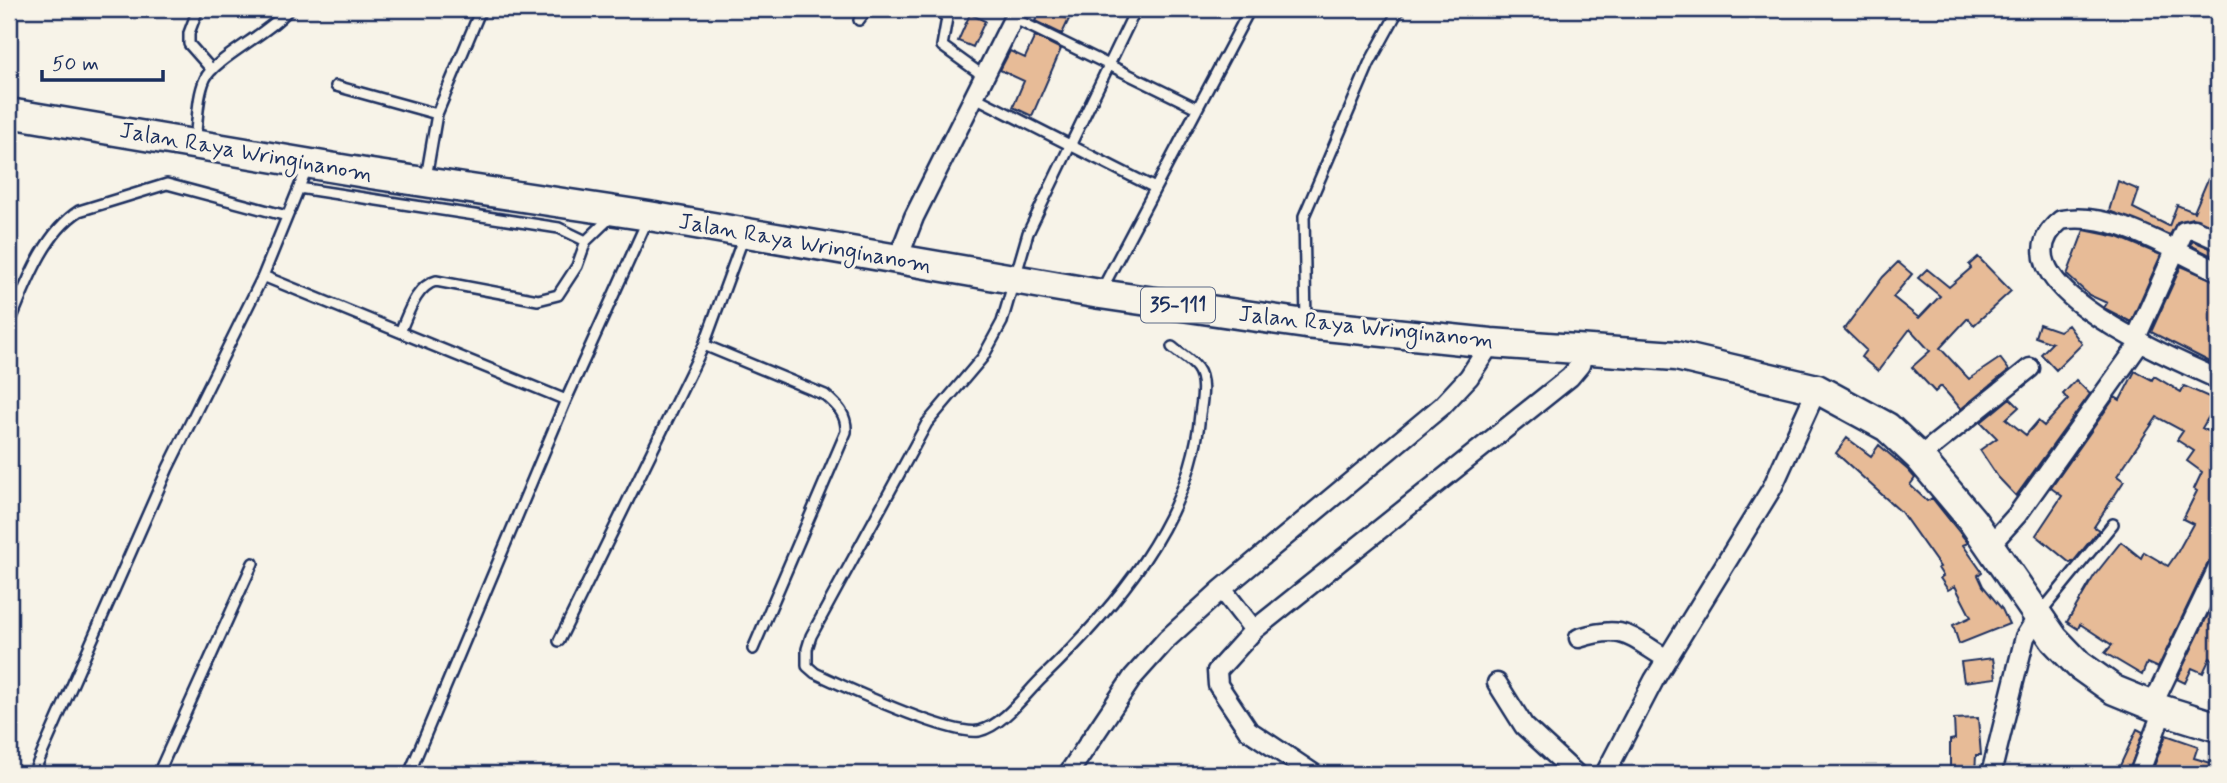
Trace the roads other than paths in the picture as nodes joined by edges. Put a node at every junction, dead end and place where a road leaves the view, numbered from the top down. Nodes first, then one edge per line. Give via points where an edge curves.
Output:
1 (198, 9) edge
2 (289, 9) edge
3 (481, 9) edge
4 (867, 9) edge
5 (937, 9) edge
6 (1136, 9) edge
7 (1250, 9) edge
8 (1399, 9) edge
9 (1016, 13) edge
10 (859, 19) dead end
11 (1108, 64) junction
12 (212, 70) junction
13 (985, 77) junction
14 (336, 86) dead end
15 (975, 97) junction
16 (1197, 108) junction
17 (9, 113) edge
18 (437, 114) junction
19 (1069, 144) junction
20 (195, 145) junction
21 (304, 176) junction
22 (425, 183) junction
23 (1155, 188) junction
24 (617, 212) junction
25 (287, 216) junction
26 (649, 216) junction
27 (744, 234) junction
28 (2218, 240) edge
29 (586, 241) junction
30 (902, 249) junction
31 (2173, 249) junction
32 (2218, 271) edge
33 (263, 276) junction
34 (1013, 280) junction
35 (1105, 282) junction
36 (1306, 311) junction
37 (9, 325) edge
38 (400, 332) junction
39 (2138, 341) junction
40 (1491, 343) junction
41 (704, 345) junction
42 (1172, 347) dead end
43 (1584, 350) junction
44 (2030, 368) dead end
45 (2218, 379) edge
46 (1817, 389) junction
47 (566, 400) junction
48 (1919, 457) junction
49 (2113, 524) dead end
50 (1990, 545) junction
51 (253, 563) dead end
52 (2218, 568) edge
53 (1222, 589) junction
54 (2038, 616) junction
55 (1254, 630) junction
56 (1579, 638) dead end
57 (559, 641) dead end
58 (753, 649) dead end
59 (1667, 659) junction
60 (1497, 683) dead end
61 (2157, 708) junction
62 (2218, 727) edge
63 (33, 774) edge
64 (158, 774) edge
65 (409, 774) edge
66 (1068, 774) edge
67 (1314, 774) edge
68 (1576, 774) edge
69 (1605, 774) edge
70 (1991, 774) edge
71 (2139, 774) edge

1 - 12 lane via 189,44
2 - 12 lane
3 - 18 lane
4 - 10 lane
5 - 13 lane via 947,18 942,46
6 - 11 lane
7 - 16 lane
8 - 36 lane via 1369,64 1304,216
9 - 11 lane
9 - 13 street
11 - 16 lane
11 - 19 lane
12 - 20 lane via 201,89
13 - 15 street
14 - 18 lane
15 - 19 lane
15 - 30 street
16 - 23 lane
17 - 20 main road, Jalan Raya Wringinanom / 35-111
18 - 22 lane
19 - 23 lane
19 - 34 lane via 1028,233
20 - 21 main road, Jalan Raya Wringinanom / 35-111
21 - 22 main road, Jalan Raya Wringinanom / 35-111
21 - 25 lane
21 - 29 lane via 559,228
22 - 24 main road, Jalan Raya Wringinanom / 35-111
23 - 35 lane
24 - 26 main road, Jalan Raya Wringinanom / 35-111
24 - 29 lane
25 - 33 lane
25 - 37 lane via 167,184 79,211 50,242
26 - 27 main road, Jalan Raya Wringinanom / 35-111
26 - 47 lane
27 - 30 main road, Jalan Raya Wringinanom / 35-111
27 - 41 lane
28 - 31 street via 2188,229
29 - 38 lane via 577,266 558,295 538,300 427,283
30 - 34 main road, Jalan Raya Wringinanom / 35-111
31 - 32 street
31 - 39 street
31 - 39 street via 2133,230 2070,219 2052,228 2045,242 2046,263 2056,284 2091,314
33 - 38 lane
33 - 63 lane via 168,468
34 - 35 main road, Jalan Raya Wringinanom / 35-111
34 - 42 lane via 1002,322 983,357 927,423 811,636 807,666 876,702 970,731 988,727 1079,642 1124,590 1170,518 1197,450 1202,379 1197,368
35 - 36 main road, Jalan Raya Wringinanom / 35-111
36 - 40 main road, Jalan Raya Wringinanom / 35-111
38 - 47 lane
39 - 45 street
39 - 50 street via 2017,515
40 - 43 main road, Jalan Raya Wringinanom / 35-111
40 - 53 street via 1469,377 1442,406
41 - 57 lane
41 - 58 lane via 825,395 846,422 846,432
43 - 46 main road, Jalan Raya Wringinanom / 35-111 via 1676,356
43 - 55 street via 1570,377
44 - 48 street
46 - 48 main road, Jalan Raya Wringinanom / 35-111 via 1878,421
46 - 59 street via 1772,488
47 - 65 lane
48 - 50 main road, Jalan Raya Wringinanom / 35-111
49 - 54 lane
50 - 54 main road, Jalan Raya Wringinanom / 35-111
51 - 64 lane
52 - 61 street
53 - 55 street
53 - 66 street via 1146,661
54 - 61 main road, Jalan Raya Wringinanom / 35-111 via 2079,665 2114,690
54 - 70 street via 2025,637
55 - 67 street via 1221,665 1218,685 1248,730
56 - 59 street via 1617,630
59 - 69 street
60 - 68 street via 1524,726
61 - 62 main road, Jalan Raya Wringinanom / 35-111
61 - 71 street

